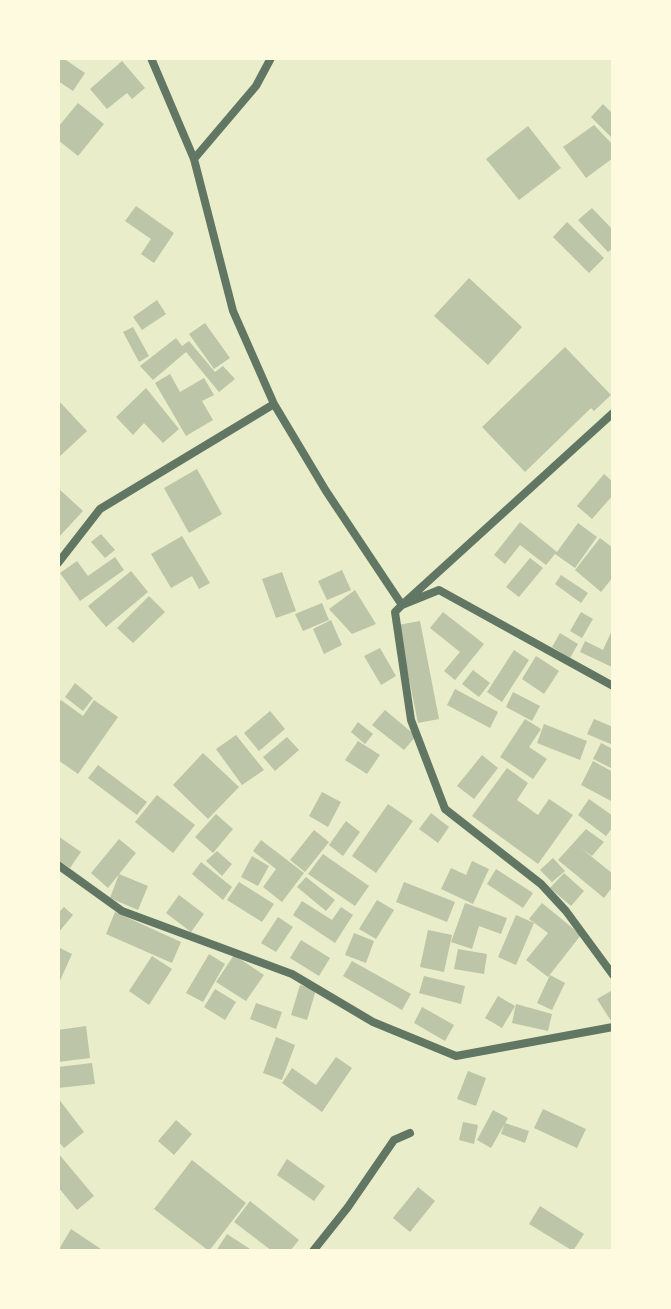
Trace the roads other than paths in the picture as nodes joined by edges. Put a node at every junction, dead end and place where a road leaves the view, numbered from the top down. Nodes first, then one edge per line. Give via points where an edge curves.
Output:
1 (151, 58) edge
2 (271, 58) edge
3 (194, 159) junction
4 (274, 404) junction
5 (613, 413) edge
6 (58, 563) edge
7 (402, 605) junction
8 (613, 686) edge
9 (58, 865) edge
10 (613, 975) edge
11 (613, 1027) edge
12 (410, 1133) dead end
13 (313, 1251) edge

1 - 3 street
2 - 3 street via 256,86
3 - 4 street via 233,311
4 - 6 street via 100,509
4 - 7 street
5 - 7 street
7 - 8 street via 439,590
7 - 10 street via 395,612 411,720 445,809 541,884
9 - 11 street via 122,911 292,974 373,1022 456,1056
12 - 13 street via 394,1140

